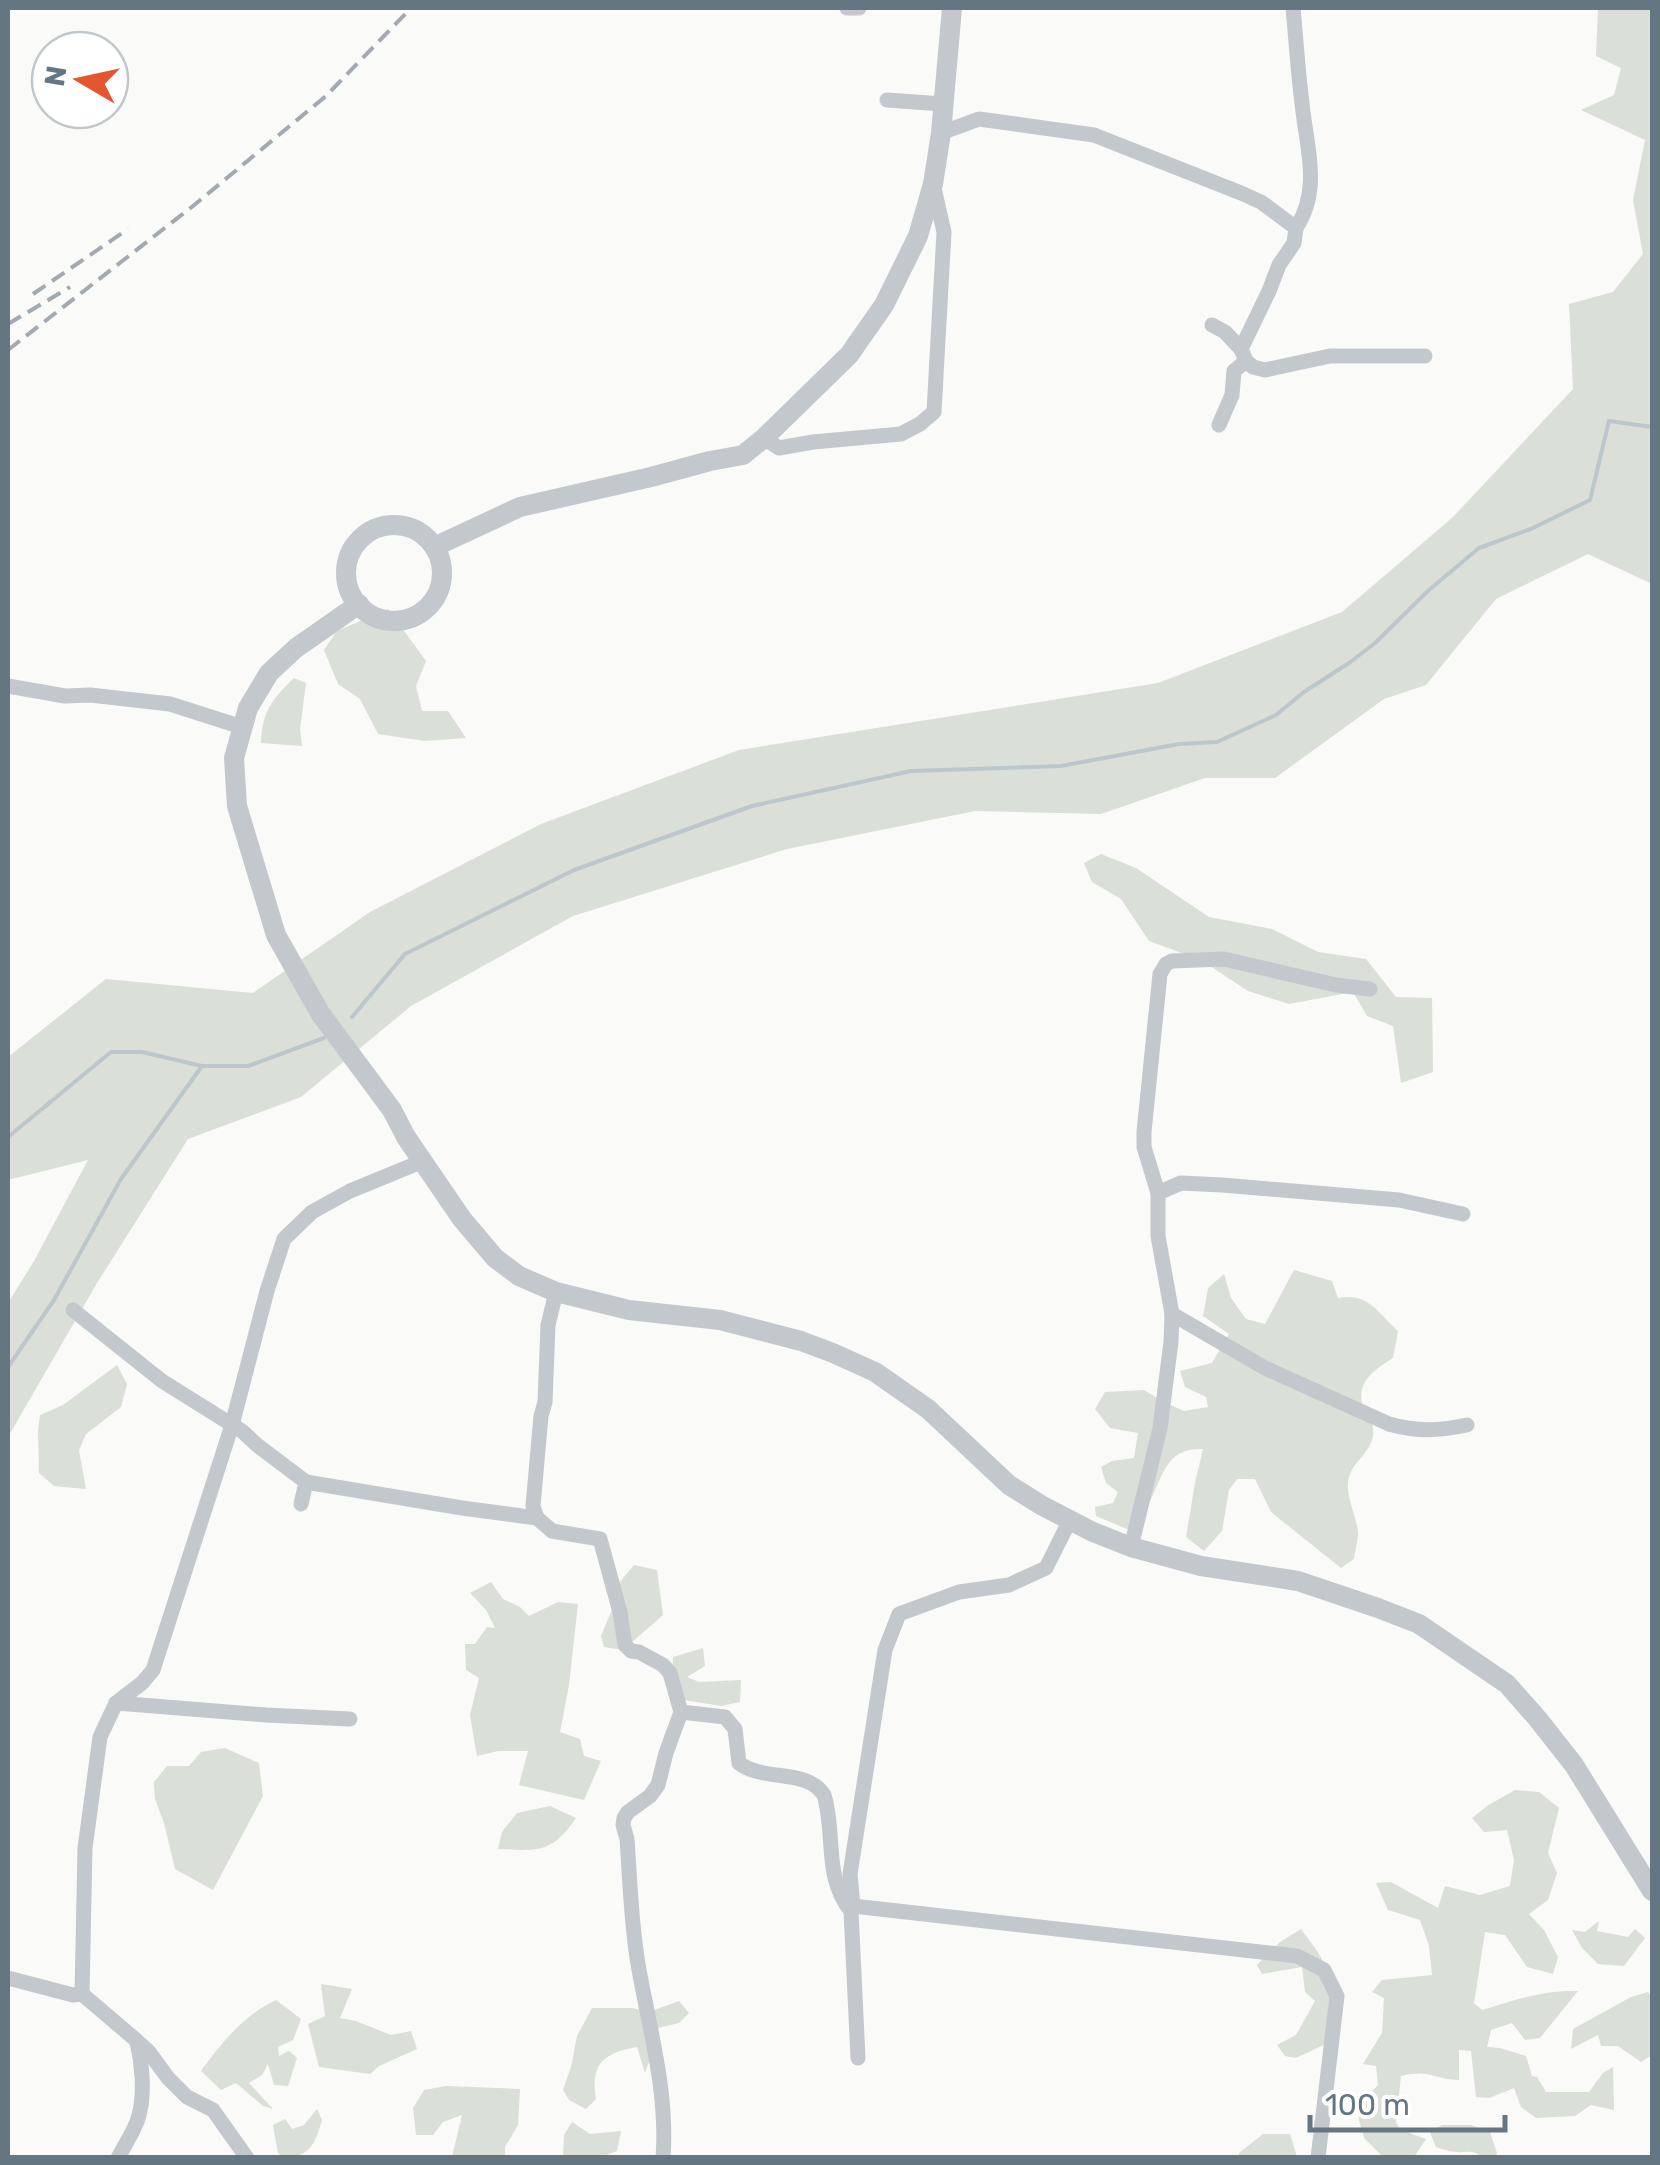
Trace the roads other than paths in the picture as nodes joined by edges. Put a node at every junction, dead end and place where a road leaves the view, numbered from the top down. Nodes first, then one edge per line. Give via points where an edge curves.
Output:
1 (847, 8) edge
2 (859, 8) edge
3 (952, 8) edge
4 (1293, 8) edge
5 (887, 100) dead end
6 (943, 104) junction
7 (941, 133) junction
8 (933, 184) junction
9 (1296, 228) junction
10 (1212, 326) dead end
11 (1243, 355) junction
12 (1425, 356) dead end
13 (1220, 425) dead end
14 (764, 438) junction
15 (434, 547) junction
16 (359, 604) junction
17 (8, 686) edge
18 (242, 726) junction
19 (1370, 989) dead end
20 (422, 1161) junction
21 (1158, 1193) junction
22 (1463, 1214) dead end
23 (556, 1292) junction
24 (72, 1310) dead end
25 (1172, 1314) junction
26 (232, 1425) junction
27 (1467, 1426) dead end
28 (306, 1482) junction
29 (301, 1504) dead end
30 (537, 1518) junction
31 (1070, 1520) junction
32 (1131, 1547) junction
33 (116, 1703) junction
34 (681, 1712) junction
35 (350, 1719) dead end
36 (1652, 1890) edge
37 (8, 1978) edge
38 (82, 1994) junction
39 (136, 2040) junction
40 (858, 2058) dead end
41 (118, 2158) edge
42 (247, 2158) edge
43 (663, 2158) edge
44 (1318, 2158) edge

1 - 2 street
3 - 6 street
4 - 9 street via 1311,176
5 - 6 street
6 - 7 street
7 - 8 street
7 - 9 street via 979,119 1094,136 1242,193
8 - 14 street via 918,236 884,305 849,356
8 - 14 street via 944,232 934,412 901,434 779,448
9 - 11 street
10 - 11 street
11 - 12 street via 1266,370 1330,356
11 - 13 street
14 - 15 street via 743,455 520,508
15 - 16 street via 442,578 433,602 414,617 389,622
15 - 16 street via 422,533 398,524 374,528 354,544 345,568
16 - 18 street via 270,673
17 - 18 street via 170,704
18 - 20 street via 234,758 236,806 276,935 320,1013
19 - 21 street via 1224,959 1166,964 1144,1132
20 - 23 street via 495,1258
20 - 26 street via 312,1212 284,1239
21 - 22 street via 1180,1183 1222,1184 1399,1200
21 - 25 street
23 - 30 street via 546,1348
23 - 31 street via 629,1310 720,1320 833,1352 906,1392 1008,1486
24 - 26 street via 162,1381
25 - 27 street via 1264,1368 1388,1424 1428,1432
25 - 32 street via 1160,1428
26 - 28 street
26 - 33 street via 153,1670
28 - 29 street
28 - 30 street
30 - 34 street via 552,1531 600,1539 625,1645 664,1665
31 - 32 street
31 - 44 street via 1046,1568 1009,1586 960,1592 899,1614 882,1669 850,1874 853,1906 1298,1956 1324,1970 1336,1996
32 - 36 street via 1298,1581 1419,1624 1507,1684 1537,1718 1574,1764
33 - 35 street
33 - 38 street via 100,1737 85,1848
34 - 40 street via 725,1717 743,1767 822,1790 835,1881 851,1912
34 - 43 street via 658,1784 628,1812 623,1826 659,2068
37 - 38 street
38 - 39 street
39 - 41 street via 141,2110
39 - 42 street via 187,2097 218,2115

